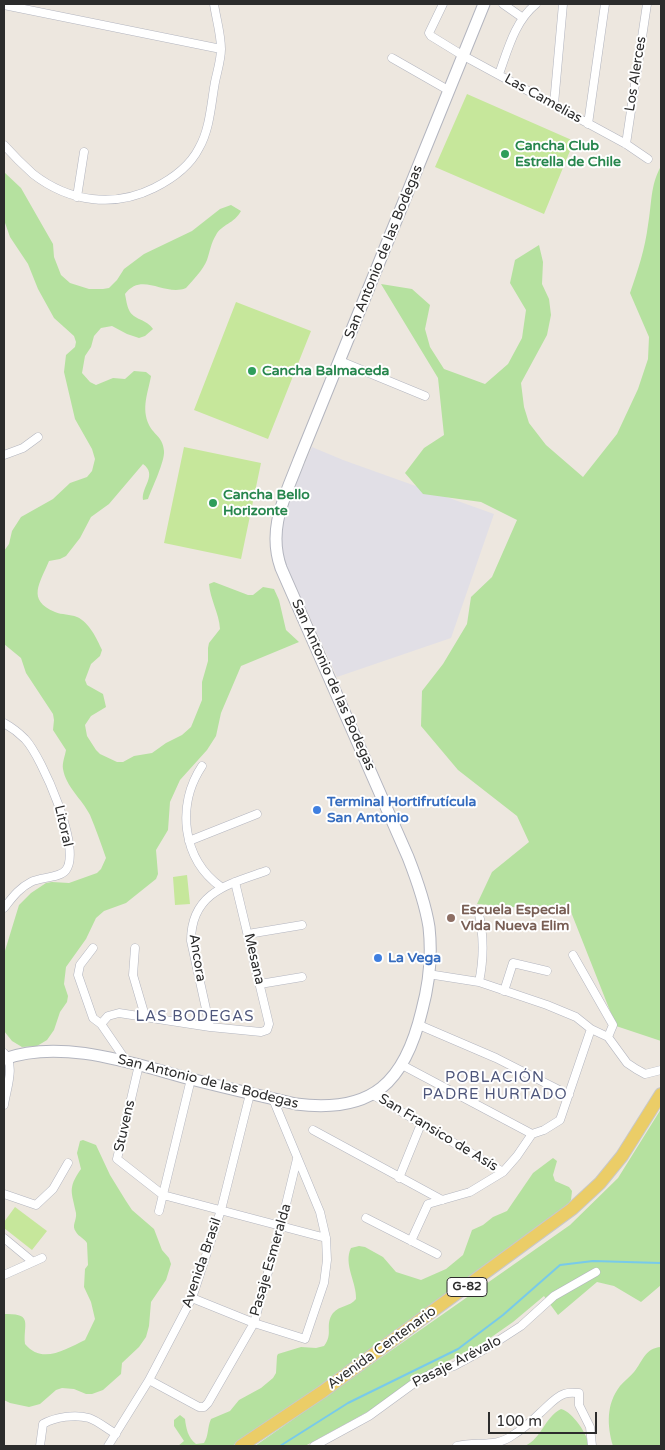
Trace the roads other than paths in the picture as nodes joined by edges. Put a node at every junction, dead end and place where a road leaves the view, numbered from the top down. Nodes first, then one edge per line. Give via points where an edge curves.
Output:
1 (214, 4) edge
2 (443, 4) edge
3 (484, 4) edge
4 (503, 4) edge
5 (536, 4) edge
6 (563, 4) edge
7 (604, 4) edge
8 (647, 4) edge
9 (10, 5) edge
10 (523, 18) junction
11 (221, 49) junction
12 (462, 55) junction
13 (392, 58) dead end
14 (499, 74) junction
15 (448, 90) junction
16 (554, 104) junction
17 (588, 124) junction
18 (626, 144) junction
19 (4, 145) edge
20 (84, 152) dead end
21 (648, 159) dead end
22 (77, 197) junction
23 (340, 361) junction
24 (425, 396) dead end
25 (38, 437) dead end
26 (4, 455) edge
27 (4, 723) edge
28 (202, 766) dead end
29 (257, 814) dead end
30 (189, 841) junction
31 (266, 871) dead end
32 (235, 882) junction
33 (221, 887) junction
34 (4, 908) edge
35 (478, 910) dead end
36 (302, 925) dead end
37 (248, 934) junction
38 (93, 948) dead end
39 (135, 948) dead end
40 (573, 955) dead end
41 (547, 971) dead end
42 (428, 974) junction
43 (302, 977) dead end
44 (479, 982) junction
45 (260, 984) junction
46 (504, 991) junction
47 (144, 1016) junction
48 (101, 1024) junction
49 (419, 1025) junction
50 (210, 1027) junction
51 (591, 1029) junction
52 (608, 1037) junction
53 (5, 1056) edge
54 (133, 1064) junction
55 (402, 1065) junction
56 (661, 1070) edge
57 (191, 1079) junction
58 (250, 1094) junction
59 (661, 1094) edge
60 (373, 1095) junction
61 (569, 1095) junction
62 (272, 1099) junction
63 (4, 1105) edge
64 (420, 1124) junction
65 (313, 1130) dead end
66 (532, 1134) junction
67 (297, 1159) junction
68 (68, 1163) dead end
69 (503, 1172) junction
70 (399, 1178) junction
71 (4, 1194) edge
72 (162, 1195) junction
73 (442, 1200) junction
74 (221, 1210) junction
75 (158, 1211) dead end
76 (366, 1218) dead end
77 (281, 1225) junction
78 (4, 1238) edge
79 (326, 1238) junction
80 (411, 1241) junction
81 (437, 1254) dead end
82 (42, 1258) dead end
83 (33, 1262) junction
84 (596, 1272) dead end
85 (4, 1275) edge
86 (192, 1298) junction
87 (254, 1323) junction
88 (149, 1380) junction
89 (116, 1434) junction
90 (40, 1446) edge
91 (108, 1446) edge
92 (241, 1446) edge
93 (314, 1446) edge
94 (457, 1446) edge
95 (592, 1446) edge

1 - 11 street
2 - 12 street, Las Camelias via 430,35
3 - 12 street, San Antonio de las Bodegas
4 - 10 street
5 - 10 street
6 - 16 street
7 - 17 street
8 - 18 street, Los Alerces
9 - 11 street
10 - 14 street
11 - 22 street via 205,135 190,161 168,180 136,195 111,200
12 - 14 street, Las Camelias
12 - 15 street, San Antonio de las Bodegas
13 - 15 street
14 - 16 street, Las Camelias
15 - 23 street, San Antonio de las Bodegas
16 - 17 street, Las Camelias
17 - 18 street, Las Camelias
18 - 21 street, Las Camelias
19 - 22 street via 42,181
20 - 22 street
23 - 24 street
23 - 42 street, San Antonio de las Bodegas via 279,512 276,552 414,871 429,928
25 - 26 street
27 - 34 street, Litoral via 25,738 46,773 63,820 70,862 62,874 35,880 22,887
28 - 30 street via 187,805
29 - 30 street
30 - 33 street via 200,865
31 - 32 street, Ancora
32 - 33 street, Ancora
32 - 37 street, Mesana
33 - 50 street, Ancora via 199,909 191,934
35 - 44 street via 483,948
36 - 37 street
37 - 45 street, Mesana
38 - 48 street via 80,965 78,975 94,1018
39 - 47 street via 133,975
40 - 52 street via 613,1025
41 - 46 street via 513,963
42 - 44 street
42 - 49 street, San Antonio de las Bodegas
43 - 45 street
44 - 46 street
45 - 50 street, Mesana via 269,1024 267,1030
46 - 51 street via 576,1017
47 - 48 street via 115,1013
47 - 50 street
48 - 54 street
49 - 55 street, San Antonio de las Bodegas
49 - 61 street via 496,1058
51 - 52 street
51 - 61 street
52 - 56 street via 636,1070 645,1074
53 - 54 street, San Antonio de las Bodegas via 50,1051 108,1057
53 - 63 street via 10,1070
54 - 57 street, San Antonio de las Bodegas
54 - 72 street, Stuvens via 117,1159
55 - 60 street, San Antonio de las Bodegas
55 - 66 street
57 - 58 street, San Antonio de las Bodegas
57 - 72 street
58 - 62 street, San Antonio de las Bodegas
58 - 74 street, Avenida Brasil
59 - 92 main road, Avenida Centenario / G-82 via 632,1144 600,1183 572,1209 322,1392
60 - 62 street, San Antonio de las Bodegas via 332,1106 308,1106
60 - 64 street, San Fransico de Asís
61 - 66 street via 560,1120
62 - 67 street
64 - 69 street, San Fransico de Asís
64 - 70 street
65 - 70 street
66 - 69 street
67 - 77 street, Pasaje Esmeralda
67 - 79 street via 320,1212
68 - 71 street via 53,1188 36,1205
69 - 73 street via 470,1192
70 - 73 street
72 - 74 street
72 - 75 street
73 - 80 street via 428,1204
74 - 77 street
74 - 86 street, Avenida Brasil
76 - 80 street
77 - 79 street
77 - 87 street, Pasaje Esmeralda
78 - 83 street
79 - 87 street via 324,1283 306,1339
80 - 81 street
82 - 83 street
83 - 85 street
84 - 93 street, Pasaje Arévalo via 554,1296 513,1332 454,1366 417,1381 369,1416
86 - 87 street
86 - 88 street, Avenida Brasil
87 - 88 street, Pasaje Esmeralda via 204,1407 198,1407
88 - 89 street, Avenida Brasil
89 - 90 street via 88,1418 56,1418 43,1424
89 - 91 street, Avenida Brasil
94 - 95 street via 505,1440 552,1402 569,1393 579,1393 579,1405 590,1427

